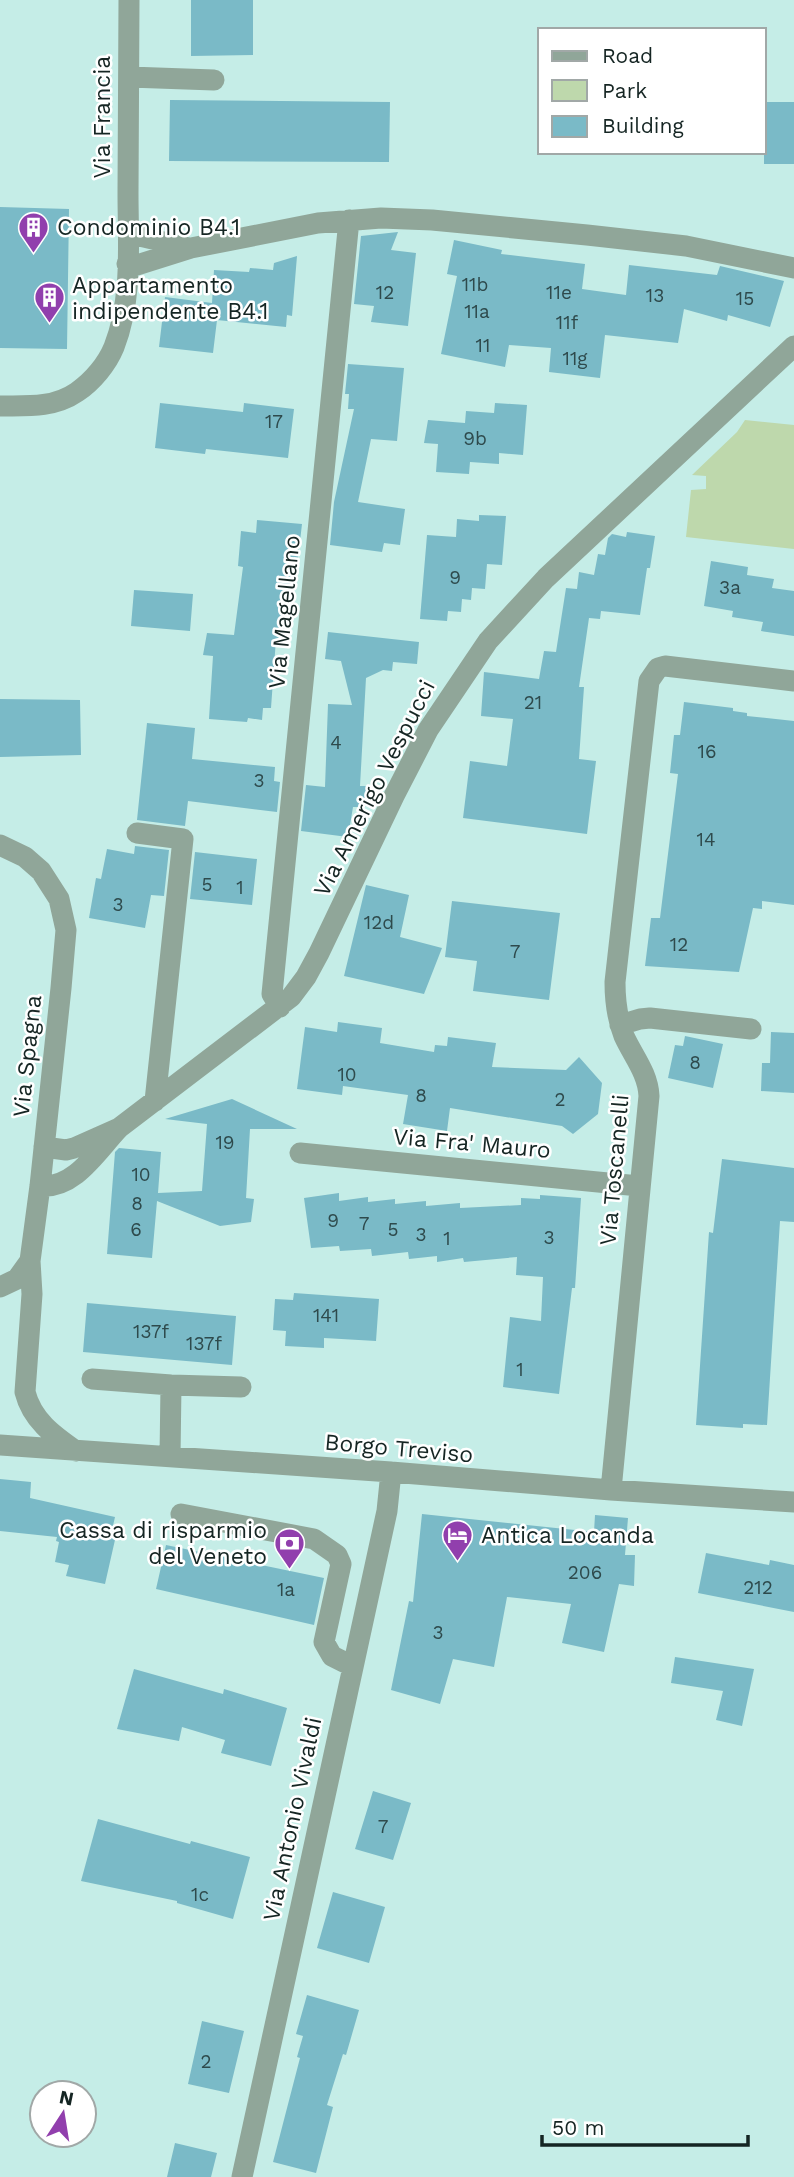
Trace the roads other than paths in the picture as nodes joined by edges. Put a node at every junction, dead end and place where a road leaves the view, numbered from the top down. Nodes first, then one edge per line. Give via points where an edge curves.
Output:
1 (129, 0) edge
2 (129, 77) junction
3 (214, 80) dead end
4 (349, 220) junction
5 (129, 235) junction
6 (191, 248) junction
7 (127, 264) junction
8 (794, 268) edge
9 (794, 346) edge
10 (0, 406) edge
11 (794, 681) edge
12 (137, 833) dead end
13 (0, 845) edge
14 (280, 1007) junction
15 (620, 1025) junction
16 (751, 1029) dead end
17 (155, 1101) junction
18 (119, 1128) junction
19 (44, 1147) junction
20 (300, 1153) dead end
21 (40, 1186) junction
22 (639, 1186) junction
23 (30, 1261) junction
24 (0, 1287) edge
25 (92, 1379) dead end
26 (171, 1385) junction
27 (241, 1387) dead end
28 (0, 1445) edge
29 (76, 1451) junction
30 (170, 1457) junction
31 (391, 1472) junction
32 (611, 1490) junction
33 (794, 1502) edge
34 (181, 1514) dead end
35 (352, 1666) junction
36 (242, 2177) edge

1 - 2 street, Via Francia
2 - 3 street
2 - 5 street, Via Francia
4 - 6 street
4 - 8 street via 432,220 686,246
4 - 14 street, Via Magellano via 272,994
5 - 6 street
5 - 7 street, Via Francia
6 - 7 street
7 - 10 street, Via Francia via 118,334 97,374 61,401
9 - 14 street, Via Amerigo Vespucci via 546,578 488,640 428,730 312,967
11 - 15 street, Via Toscanelli via 669,666 653,673 647,691 615,982
12 - 17 street via 183,839
13 - 19 street, Via Spagna via 41,871 59,899 65,920
14 - 17 street, Via Amerigo Vespucci
15 - 16 street via 650,1018
15 - 22 street, Via Toscanelli via 648,1089
17 - 18 street, Via Amerigo Vespucci
18 - 19 street via 74,1148
18 - 21 street via 74,1175 55,1186
19 - 21 street, Via Spagna
20 - 22 street, Via Fra' Mauro
21 - 23 street, Via Spagna
22 - 32 street, Via Toscanelli
23 - 24 street via 17,1279
23 - 29 street, Via Spagna via 27,1402 41,1424
25 - 26 street
26 - 27 street
26 - 30 street
28 - 29 street, Borgo Treviso
29 - 30 street, Borgo Treviso
30 - 31 street, Borgo Treviso
31 - 32 street, Borgo Treviso
31 - 35 street, Via Antonio Vivaldi via 387,1511
32 - 33 street, Borgo Treviso
34 - 35 street via 314,1539 337,1555 341,1564 324,1642 332,1656
35 - 36 street, Via Antonio Vivaldi

